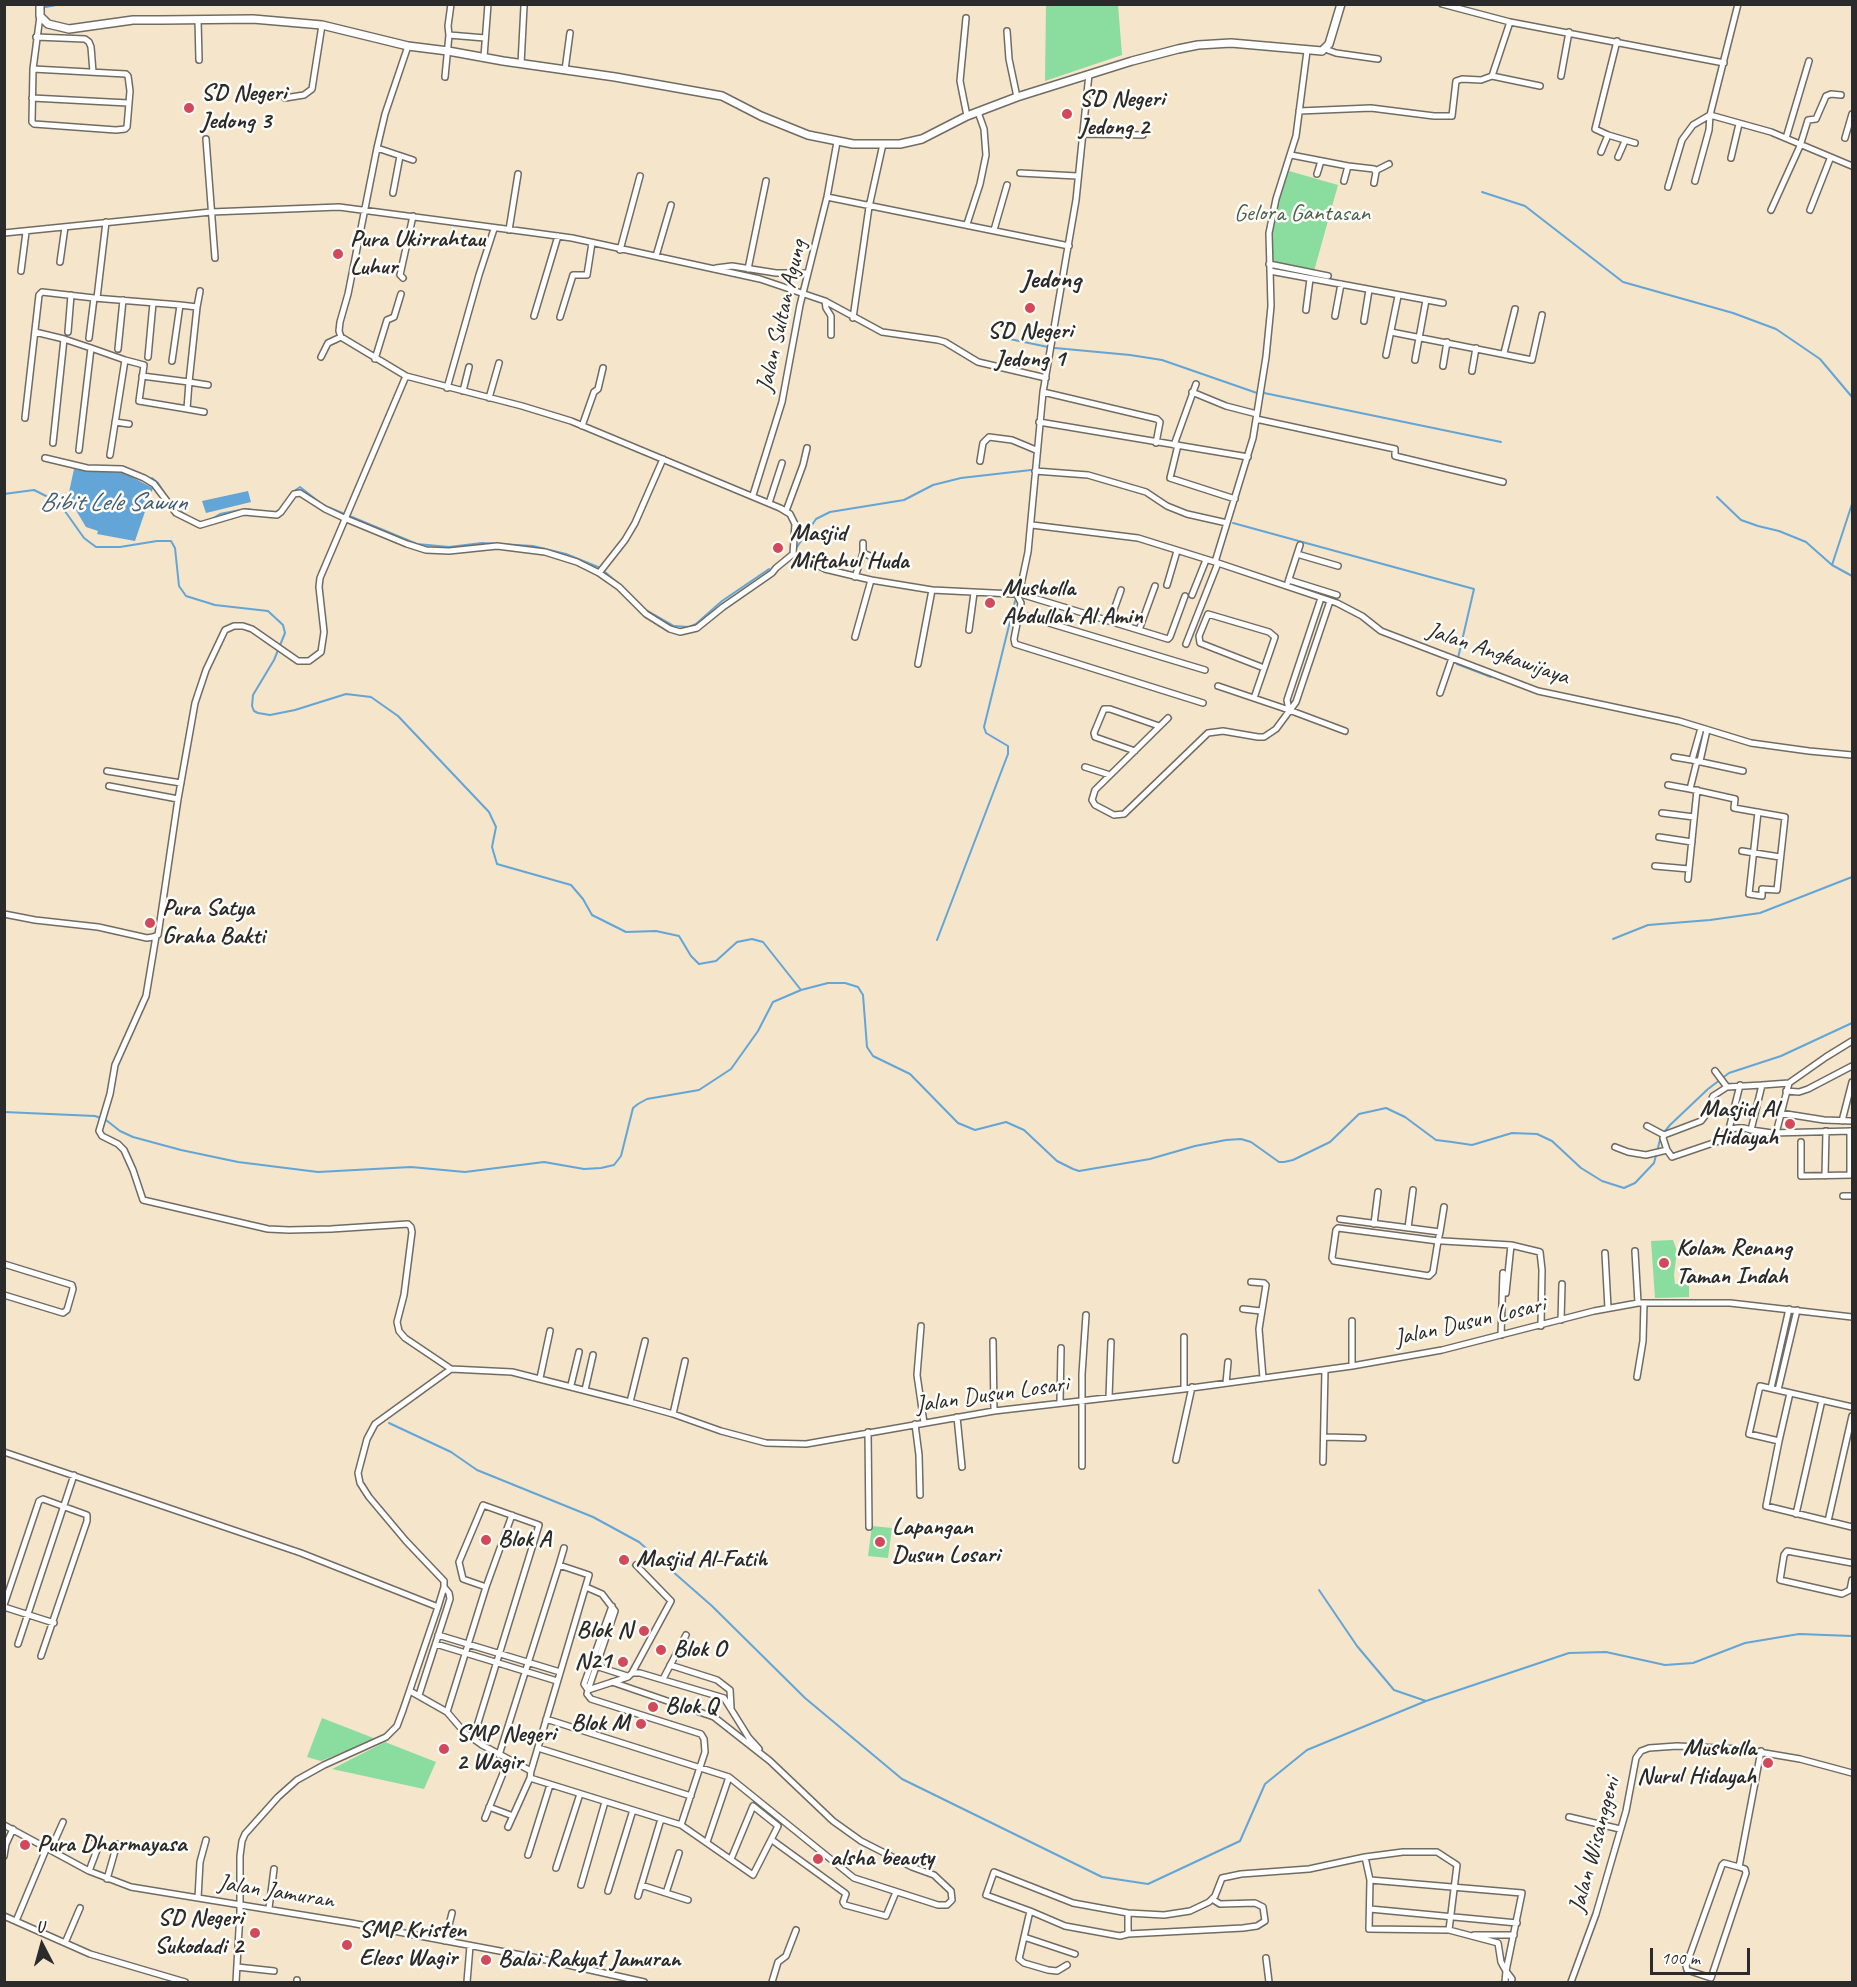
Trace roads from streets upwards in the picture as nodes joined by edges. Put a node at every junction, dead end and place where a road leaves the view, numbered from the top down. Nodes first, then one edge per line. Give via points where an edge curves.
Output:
1 (451, 4) edge
2 (488, 4) edge
3 (1341, 4) edge
4 (1442, 4) edge
5 (1738, 4) edge
6 (524, 6) dead end
7 (1454, 6) edge
8 (40, 10) edge
9 (966, 18) dead end
10 (198, 20) junction
11 (1510, 22) junction
12 (322, 26) junction
13 (1007, 31) dead end
14 (1569, 32) junction
15 (570, 33) dead end
16 (449, 35) junction
17 (36, 37) junction
18 (486, 38) junction
19 (1617, 41) junction
20 (408, 46) junction
21 (1325, 50) junction
22 (448, 51) junction
23 (1307, 51) junction
24 (484, 57) junction
25 (1378, 59) dead end
26 (199, 60) dead end
27 (1809, 61) dead end
28 (1724, 63) junction
29 (521, 64) junction
30 (33, 69) junction
31 (565, 70) junction
32 (93, 72) junction
33 (1089, 74) junction
34 (1492, 76) junction
35 (1560, 76) dead end
36 (446, 78) dead end
37 (1540, 86) dead end
38 (1841, 95) dead end
39 (1017, 97) junction
40 (32, 98) junction
41 (285, 98) dead end
42 (128, 103) junction
43 (1299, 111) junction
44 (978, 112) junction
45 (1852, 114) edge
46 (1710, 115) junction
47 (968, 116) junction
48 (1739, 124) junction
49 (1083, 134) junction
50 (1143, 135) dead end
51 (1608, 135) junction
52 (1786, 138) junction
53 (1845, 138) dead end
54 (206, 139) dead end
55 (1625, 141) junction
56 (837, 142) junction
57 (1635, 142) dead end
58 (883, 144) junction
59 (1800, 146) junction
60 (377, 148) junction
61 (1601, 152) dead end
62 (1291, 155) junction
63 (400, 156) junction
64 (1618, 157) dead end
65 (1731, 158) dead end
66 (1830, 159) junction
67 (413, 160) dead end
68 (1321, 161) junction
69 (1389, 164) dead end
70 (1348, 166) junction
71 (1852, 166) edge
72 (1375, 171) junction
73 (1020, 173) dead end
74 (518, 174) dead end
75 (1317, 174) dead end
76 (1077, 176) junction
77 (640, 177) dead end
78 (766, 181) dead end
79 (1344, 181) dead end
80 (1695, 181) dead end
81 (1374, 183) dead end
82 (1007, 185) dead end
83 (1668, 187) dead end
84 (393, 193) dead end
85 (827, 197) junction
86 (671, 205) dead end
87 (869, 207) junction
88 (1771, 210) dead end
89 (1810, 210) dead end
90 (364, 211) junction
91 (211, 212) junction
92 (413, 216) junction
93 (106, 222) junction
94 (967, 224) junction
95 (65, 227) junction
96 (494, 229) junction
97 (509, 230) junction
98 (994, 230) junction
99 (26, 232) junction
100 (4, 233) edge
101 (558, 236) junction
102 (592, 243) junction
103 (1069, 246) junction
104 (620, 250) junction
105 (656, 256) junction
106 (215, 258) dead end
107 (60, 262) dead end
108 (714, 268) junction
109 (748, 268) junction
110 (1269, 268) junction
111 (21, 271) dead end
112 (808, 273) junction
113 (1328, 276) dead end
114 (403, 278) dead end
115 (1310, 279) junction
116 (1341, 285) junction
117 (1369, 290) junction
118 (200, 291) dead end
119 (803, 293) junction
120 (401, 294) dead end
121 (71, 295) junction
122 (1398, 296) junction
123 (95, 298) junction
124 (123, 300) junction
125 (1426, 300) junction
126 (825, 301) junction
127 (153, 303) junction
128 (1443, 303) dead end
129 (180, 305) junction
130 (197, 307) junction
131 (1515, 309) dead end
132 (1306, 310) dead end
133 (1542, 315) dead end
134 (534, 316) dead end
135 (1335, 316) dead end
136 (560, 317) dead end
137 (854, 318) junction
138 (1364, 321) dead end
139 (35, 332) junction
140 (68, 332) dead end
141 (1391, 332) junction
142 (831, 335) dead end
143 (341, 337) junction
144 (1420, 337) junction
145 (89, 338) dead end
146 (64, 339) junction
147 (1447, 342) junction
148 (91, 348) junction
149 (1476, 348) junction
150 (118, 349) dead end
151 (1504, 353) junction
152 (1386, 355) dead end
153 (148, 357) dead end
154 (321, 357) dead end
155 (375, 359) junction
156 (125, 360) junction
157 (1415, 360) dead end
158 (172, 361) dead end
159 (499, 363) dead end
160 (1443, 366) dead end
161 (469, 367) dead end
162 (603, 368) dead end
163 (1472, 371) dead end
164 (142, 376) junction
165 (406, 376) junction
166 (1046, 378) junction
167 (189, 382) junction
168 (1196, 384) dead end
169 (208, 386) dead end
170 (447, 388) junction
171 (463, 391) junction
172 (1043, 392) junction
173 (1192, 392) junction
174 (489, 398) junction
175 (187, 409) junction
176 (204, 412) dead end
177 (1256, 417) junction
178 (25, 418) dead end
179 (115, 422) junction
180 (1039, 422) junction
181 (129, 424) dead end
182 (582, 426) junction
183 (53, 443) dead end
184 (1156, 443) junction
185 (1176, 445) junction
186 (807, 448) dead end
187 (79, 450) dead end
188 (1036, 450) junction
189 (110, 455) dead end
190 (1248, 457) junction
191 (45, 458) dead end
192 (663, 459) junction
193 (980, 461) dead end
194 (782, 463) dead end
195 (1035, 471) junction
196 (1503, 482) dead end
197 (753, 495) junction
198 (1235, 499) junction
199 (769, 502) junction
200 (786, 511) junction
201 (345, 515) junction
202 (1227, 523) junction
203 (1032, 525) junction
204 (864, 543) dead end
205 (1300, 545) dead end
206 (1177, 551) junction
207 (863, 553) junction
208 (793, 554) junction
209 (1297, 554) junction
210 (870, 556) dead end
211 (1206, 560) junction
212 (1217, 563) junction
213 (1338, 566) dead end
214 (599, 573) junction
215 (855, 577) junction
216 (1289, 579) junction
217 (871, 580) junction
218 (1167, 585) dead end
219 (1155, 586) dead end
220 (1286, 587) junction
221 (932, 590) junction
222 (1121, 590) dead end
223 (1017, 592) junction
224 (974, 593) junction
225 (1192, 595) dead end
226 (1337, 595) dead end
227 (1185, 596) dead end
228 (1321, 598) junction
229 (1330, 601) junction
230 (1019, 614) junction
231 (1110, 621) junction
232 (1313, 623) junction
233 (1322, 626) junction
234 (969, 630) dead end
235 (1139, 630) junction
236 (855, 637) dead end
237 (1186, 644) dead end
238 (1452, 658) junction
239 (918, 664) dead end
240 (1264, 668) junction
241 (1205, 670) dead end
242 (1218, 686) dead end
243 (1440, 693) dead end
244 (1254, 698) junction
245 (1203, 703) dead end
246 (1289, 710) junction
247 (1168, 717) dead end
248 (1160, 726) junction
249 (1704, 729) junction
250 (1345, 731) dead end
251 (1135, 751) junction
252 (1852, 755) edge
253 (1674, 757) dead end
254 (1696, 761) junction
255 (1085, 766) dead end
256 (107, 771) dead end
257 (1743, 771) dead end
258 (1110, 775) junction
259 (181, 783) junction
260 (1668, 785) dead end
261 (110, 786) dead end
262 (1694, 790) junction
263 (178, 799) junction
264 (1758, 812) junction
265 (1662, 813) dead end
266 (1694, 817) junction
267 (1659, 837) dead end
268 (1692, 842) junction
269 (1742, 851) dead end
270 (1754, 853) junction
271 (1780, 857) junction
272 (1655, 866) dead end
273 (1689, 869) junction
274 (1688, 879) dead end
275 (4, 914) edge
276 (156, 936) junction
277 (1852, 1041) edge
278 (1852, 1066) edge
279 (1716, 1073) dead end
280 (1852, 1082) edge
281 (1789, 1083) junction
282 (1726, 1085) junction
283 (1740, 1085) junction
284 (1762, 1085) junction
285 (1786, 1091) junction
286 (1780, 1113) junction
287 (1842, 1121) junction
288 (1852, 1121) edge
289 (1647, 1126) dead end
290 (1729, 1130) junction
291 (1751, 1130) junction
292 (1826, 1131) junction
293 (1851, 1131) edge
294 (1776, 1133) junction
295 (1662, 1134) junction
296 (1801, 1142) dead end
297 (1615, 1147) dead end
298 (1667, 1150) junction
299 (1851, 1175) edge
300 (1825, 1176) junction
301 (1413, 1191) dead end
302 (1378, 1192) dead end
303 (1843, 1196) dead end
304 (1852, 1196) edge
305 (1444, 1207) dead end
306 (1340, 1219) dead end
307 (1374, 1224) junction
308 (1408, 1228) junction
309 (1440, 1233) junction
310 (1438, 1241) junction
311 (1511, 1245) junction
312 (1635, 1251) dead end
313 (1605, 1253) dead end
314 (4, 1264) edge
315 (1503, 1273) dead end
316 (1251, 1282) dead end
317 (1562, 1284) dead end
318 (1506, 1293) dead end
319 (4, 1295) edge
320 (1641, 1303) junction
321 (1608, 1308) junction
322 (1789, 1309) junction
323 (1243, 1310) dead end
324 (1797, 1310) junction
325 (1261, 1311) junction
326 (1086, 1315) dead end
327 (1852, 1317) edge
328 (1561, 1320) junction
329 (1352, 1321) dead end
330 (921, 1326) dead end
331 (1541, 1326) junction
332 (550, 1331) dead end
333 (1501, 1335) junction
334 (1184, 1337) dead end
335 (645, 1341) dead end
336 (993, 1341) dead end
337 (1111, 1342) dead end
338 (1061, 1348) dead end
339 (579, 1352) dead end
340 (593, 1355) dead end
341 (685, 1361) dead end
342 (1228, 1362) dead end
343 (1352, 1366) junction
344 (450, 1369) junction
345 (1325, 1370) junction
346 (1637, 1377) dead end
347 (540, 1378) junction
348 (1263, 1378) junction
349 (1226, 1383) junction
350 (571, 1385) junction
351 (1192, 1388) junction
352 (1771, 1388) junction
353 (1184, 1389) junction
354 (585, 1390) junction
355 (1778, 1390) junction
356 (1790, 1393) junction
357 (1109, 1397) junction
358 (1082, 1400) junction
359 (1822, 1400) junction
360 (630, 1402) junction
361 (1060, 1402) junction
362 (1852, 1407) edge
363 (994, 1411) junction
364 (673, 1414) junction
365 (1852, 1416) edge
366 (957, 1417) junction
367 (924, 1423) junction
368 (915, 1424) junction
369 (868, 1432) junction
370 (1324, 1437) junction
371 (1363, 1438) dead end
372 (1779, 1441) junction
373 (4, 1452) edge
374 (1176, 1460) dead end
375 (1323, 1462) dead end
376 (1082, 1466) dead end
377 (962, 1467) dead end
378 (74, 1475) junction
379 (920, 1495) dead end
380 (63, 1506) junction
381 (1796, 1514) junction
382 (512, 1515) junction
383 (1828, 1521) junction
384 (869, 1527) dead end
385 (1852, 1527) edge
386 (564, 1548) dead end
387 (1852, 1563) edge
388 (559, 1565) junction
389 (636, 1565) dead end
390 (1852, 1580) edge
391 (444, 1587) junction
392 (486, 1587) junction
393 (586, 1587) junction
394 (4, 1606) edge
395 (612, 1606) junction
396 (438, 1607) junction
397 (28, 1614) junction
398 (54, 1623) junction
399 (438, 1635) junction
400 (686, 1635) dead end
401 (18, 1644) dead end
402 (436, 1644) junction
403 (468, 1644) junction
404 (465, 1653) junction
405 (500, 1654) junction
406 (41, 1656) dead end
407 (497, 1663) junction
408 (528, 1663) junction
409 (670, 1665) junction
410 (596, 1666) junction
411 (525, 1672) junction
412 (560, 1672) junction
413 (614, 1673) junction
414 (630, 1675) junction
415 (663, 1679) junction
416 (557, 1681) junction
417 (612, 1682) junction
418 (588, 1690) junction
419 (410, 1691) junction
420 (419, 1695) junction
421 (731, 1708) junction
422 (447, 1712) junction
423 (546, 1719) junction
424 (473, 1739) junction
425 (538, 1748) junction
426 (1761, 1751) junction
427 (499, 1755) junction
428 (508, 1761) junction
429 (770, 1761) junction
430 (699, 1767) junction
431 (531, 1771) junction
432 (1852, 1773) edge
433 (530, 1778) junction
434 (729, 1778) junction
435 (550, 1785) junction
436 (580, 1794) junction
437 (691, 1796) junction
438 (605, 1802) junction
439 (489, 1807) junction
440 (633, 1810) junction
441 (513, 1816) junction
442 (1569, 1817) dead end
443 (485, 1818) dead end
444 (661, 1819) junction
445 (63, 1822) dead end
446 (4, 1825) edge
447 (681, 1825) junction
448 (508, 1827) dead end
449 (13, 1829) junction
450 (1620, 1830) junction
451 (94, 1838) dead end
452 (206, 1840) dead end
453 (772, 1840) junction
454 (707, 1842) junction
455 (117, 1844) dead end
456 (49, 1848) junction
457 (679, 1853) dead end
458 (528, 1854) dead end
459 (4, 1856) edge
460 (1365, 1857) junction
461 (730, 1858) junction
462 (1740, 1867) junction
463 (556, 1868) dead end
464 (274, 1869) dead end
465 (89, 1871) junction
466 (107, 1879) junction
467 (1370, 1880) junction
468 (581, 1885) dead end
469 (641, 1885) junction
470 (1453, 1885) junction
471 (608, 1891) dead end
472 (896, 1892) junction
473 (666, 1893) junction
474 (638, 1896) dead end
475 (198, 1898) junction
476 (1212, 1899) junction
477 (688, 1900) dead end
478 (239, 1904) junction
479 (80, 1908) dead end
480 (269, 1908) junction
481 (1370, 1909) junction
482 (1030, 1911) junction
483 (452, 1913) dead end
484 (1128, 1913) junction
485 (4, 1916) edge
486 (1451, 1916) junction
487 (16, 1921) junction
488 (1517, 1923) junction
489 (795, 1930) dead end
490 (1449, 1930) junction
491 (1128, 1934) junction
492 (1492, 1934) junction
493 (1514, 1935) junction
494 (1468, 1936) junction
495 (1024, 1937) junction
496 (446, 1941) junction
497 (65, 1943) junction
498 (1498, 1943) junction
499 (471, 1946) junction
500 (1075, 1954) dead end
501 (1266, 1958) dead end
502 (1067, 1965) dead end
503 (237, 1967) junction
504 (274, 1971) dead end
505 (1506, 1971) junction
506 (185, 1983) edge
507 (236, 1983) edge
508 (467, 1983) edge
509 (644, 1983) edge
510 (772, 1983) edge
511 (1269, 1983) edge
512 (1505, 1983) edge
513 (1511, 1983) edge
514 (1571, 1983) edge

1 - 16 street
2 - 18 street
3 - 21 street
4 - 7 street
5 - 28 street
6 - 29 street
7 - 11 street
8 - 10 street via 48,24 69,29 134,20
8 - 17 street
9 - 47 street via 960,81
10 - 12 street via 253,18
10 - 26 street
11 - 14 street
11 - 34 street
12 - 20 street
12 - 41 street via 312,89 304,95
13 - 39 street
14 - 19 street
14 - 35 street
15 - 31 street
16 - 18 street
16 - 22 street
17 - 30 street
17 - 32 street via 85,39 91,47
18 - 24 street
19 - 28 street
19 - 51 street via 1595,127
20 - 22 street
20 - 60 street
21 - 23 street
21 - 25 street
22 - 24 street
22 - 36 street
23 - 33 street via 1217,43
23 - 43 street
24 - 29 street
27 - 52 street
28 - 46 street
29 - 31 street
30 - 32 street
30 - 40 street
31 - 56 street via 722,96 790,129
32 - 42 street via 128,76
33 - 39 street
33 - 49 street
34 - 37 street
34 - 43 street via 1456,81 1452,116 1371,108
38 - 59 street via 1826,96 1816,119 1808,120
39 - 44 street
40 - 42 street
40 - 42 street via 34,124 116,130 127,127
43 - 62 street
44 - 47 street
44 - 94 street via 986,155
45 - 53 street
46 - 48 street
46 - 80 street
46 - 83 street via 1693,124 1682,140
47 - 58 street via 922,139
48 - 52 street
48 - 65 street
49 - 50 street
49 - 76 street
51 - 55 street
51 - 61 street
52 - 59 street
54 - 91 street
55 - 57 street
55 - 64 street
56 - 58 street
56 - 85 street, Jalan Sultan Agung
58 - 87 street
59 - 66 street
59 - 88 street
60 - 63 street
60 - 90 street
62 - 68 street
62 - 110 street via 1272,215
63 - 67 street
63 - 84 street
66 - 71 street
66 - 89 street
68 - 70 street
68 - 75 street
69 - 72 street
70 - 72 street
70 - 79 street
72 - 81 street
73 - 76 street
74 - 97 street
76 - 103 street
77 - 104 street
78 - 109 street
82 - 98 street
85 - 87 street
85 - 112 street, Jalan Sultan Agung
86 - 105 street
87 - 94 street
87 - 137 street
90 - 91 street via 339,207
90 - 92 street
90 - 143 street via 340,322
91 - 93 street
91 - 106 street
92 - 96 street
92 - 114 street via 400,274
93 - 95 street
93 - 123 street
94 - 98 street
95 - 99 street
95 - 107 street
96 - 97 street
96 - 170 street
97 - 101 street
98 - 103 street
99 - 100 street
99 - 111 street
101 - 102 street
101 - 134 street
102 - 104 street
102 - 136 street via 586,275 573,275
103 - 166 street
104 - 105 street
105 - 108 street
108 - 109 street
108 - 119 street
109 - 112 street
110 - 113 street
110 - 115 street
110 - 177 street via 1269,330
112 - 119 street, Jalan Sultan Agung
115 - 116 street
115 - 132 street
116 - 117 street
116 - 135 street
117 - 122 street
117 - 138 street
118 - 130 street
119 - 126 street
119 - 197 street, Jalan Sultan Agung via 782,402
120 - 155 street via 394,317 387,320
121 - 123 street
121 - 139 street via 40,293
121 - 140 street
122 - 125 street
122 - 141 street
123 - 124 street
123 - 145 street
124 - 127 street
124 - 150 street
125 - 128 street
125 - 144 street
126 - 137 street
126 - 142 street via 831,316
127 - 129 street
127 - 153 street
129 - 130 street
129 - 158 street
130 - 167 street
131 - 151 street
133 - 151 street via 1532,360
137 - 166 street via 882,332 945,342 978,362
139 - 146 street
139 - 178 street
141 - 144 street
141 - 152 street
143 - 154 street via 328,344
143 - 155 street
144 - 147 street
144 - 157 street
146 - 148 street
146 - 183 street
147 - 149 street
147 - 160 street
148 - 156 street
148 - 187 street
149 - 151 street
149 - 163 street
155 - 165 street
156 - 164 street via 144,364
156 - 179 street
159 - 174 street
161 - 171 street
162 - 182 street
164 - 167 street
164 - 175 street via 139,401
165 - 170 street
165 - 201 street
166 - 172 street
167 - 169 street
167 - 175 street
168 - 173 street
170 - 171 street
171 - 174 street
172 - 180 street
172 - 184 street via 1157,419 1160,422
173 - 177 street
173 - 185 street
174 - 182 street
175 - 176 street
177 - 190 street
177 - 196 street via 1395,449 1395,456
179 - 181 street
179 - 189 street
180 - 184 street
180 - 188 street
182 - 192 street
184 - 185 street
185 - 190 street
185 - 198 street via 1171,479
186 - 200 street
188 - 193 street via 1012,440 988,437
188 - 195 street
190 - 198 street
191 - 201 street via 87,468 122,469 144,478 154,484 176,513 196,525 244,512 276,515 297,492 325,509
192 - 197 street
192 - 214 street via 635,523
194 - 199 street
195 - 202 street via 1088,475 1146,492 1187,514
195 - 203 street
197 - 199 street
198 - 202 street
199 - 200 street
200 - 208 street via 796,528
201 - 214 street via 426,550 489,546 530,549 561,556
201 - 259 street via 320,578 324,632 321,652 304,662 252,629 243,626 225,630 200,684
202 - 212 street
203 - 206 street, Jalan Angkawijaya via 1138,538
203 - 223 street via 1023,579
204 - 207 street
205 - 209 street
206 - 211 street, Jalan Angkawijaya
206 - 218 street
207 - 210 street
207 - 215 street
208 - 214 street via 697,628 680,632 646,614
208 - 215 street
209 - 213 street
209 - 216 street
211 - 212 street, Jalan Angkawijaya
211 - 225 street
212 - 220 street, Jalan Angkawijaya
212 - 237 street
215 - 217 street
216 - 220 street
216 - 226 street
217 - 221 street
217 - 236 street
219 - 235 street
220 - 228 street, Jalan Angkawijaya
221 - 224 street
221 - 239 street
222 - 231 street
223 - 224 street
223 - 230 street
223 - 231 street
224 - 234 street
227 - 235 street via 1169,638
228 - 229 street, Jalan Angkawijaya
228 - 232 street
229 - 233 street
229 - 238 street, Jalan Angkawijaya via 1362,616 1381,631
230 - 241 street
230 - 245 street via 1014,639 1018,646
231 - 235 street
232 - 233 street
232 - 246 street via 1287,700
233 - 246 street via 1296,702
238 - 243 street
238 - 249 street, Jalan Angkawijaya via 1539,691
240 - 240 street via 1275,639 1272,634 1208,614 1199,636 1201,645
240 - 244 street
242 - 244 street
244 - 246 street
246 - 250 street
246 - 258 street via 1276,729 1264,737 1223,731 1208,733 1120,816 1092,800 1095,790
247 - 248 street
248 - 251 street
248 - 251 street via 1104,709 1095,737
249 - 252 street, Jalan Angkawijaya via 1751,742
249 - 254 street
251 - 258 street
253 - 254 street
254 - 257 street
254 - 262 street
255 - 258 street
256 - 259 street
259 - 263 street
260 - 262 street
261 - 263 street
262 - 264 street via 1735,799 1734,808
262 - 266 street
263 - 276 street
264 - 270 street
264 - 271 street via 1785,816
265 - 266 street
266 - 268 street
267 - 268 street
268 - 273 street
269 - 270 street
270 - 271 street
270 - 271 street via 1749,894 1762,896 1762,889 1777,890
272 - 273 street
273 - 274 street
275 - 276 street via 147,938
276 - 344 street via 146,996 119,1053 99,1131 124,1150 143,1200 268,1229 408,1224 412,1232 399,1331
277 - 281 street
278 - 285 street via 1808,1089
279 - 282 street
280 - 287 street
281 - 284 street
281 - 285 street
282 - 283 street
282 - 295 street via 1713,1096 1701,1121
283 - 284 street
283 - 290 street
284 - 291 street
285 - 286 street
286 - 287 street
286 - 294 street
287 - 288 street
289 - 295 street
290 - 291 street
290 - 298 street via 1719,1141 1676,1156 1670,1156
291 - 294 street
292 - 293 street
292 - 294 street
292 - 300 street
293 - 299 street
295 - 298 street
296 - 300 street via 1802,1176
297 - 298 street via 1651,1155
299 - 300 street
301 - 308 street
302 - 307 street
303 - 304 street
305 - 309 street
306 - 307 street
307 - 308 street
308 - 309 street
309 - 310 street
310 - 310 street via 1337,1228 1332,1258 1429,1276
310 - 311 street
311 - 318 street
311 - 331 street via 1538,1250 1542,1256
312 - 320 street
313 - 321 street
314 - 319 street via 72,1285 73,1289 63,1313
315 - 333 street
316 - 325 street via 1265,1284
317 - 328 street
320 - 321 street, Jalan Dusun Losari
320 - 322 street, Jalan Dusun Losari via 1730,1303
320 - 346 street via 1643,1341
321 - 328 street, Jalan Dusun Losari
322 - 324 street, Jalan Dusun Losari
322 - 352 street
323 - 325 street
324 - 327 street, Jalan Dusun Losari
324 - 355 street
325 - 348 street
326 - 358 street
328 - 331 street, Jalan Dusun Losari
329 - 343 street
330 - 367 street via 917,1380
331 - 333 street, Jalan Dusun Losari
332 - 347 street
333 - 343 street, Jalan Dusun Losari
334 - 353 street
335 - 360 street
336 - 363 street
337 - 357 street
338 - 361 street
339 - 350 street
340 - 354 street
341 - 364 street
342 - 349 street
343 - 345 street, Jalan Dusun Losari
344 - 347 street, Jalan Dusun Losari via 512,1372
344 - 391 street via 375,1424 358,1473 369,1497 442,1576
345 - 348 street, Jalan Dusun Losari
345 - 370 street
347 - 350 street, Jalan Dusun Losari
348 - 349 street, Jalan Dusun Losari
349 - 351 street, Jalan Dusun Losari
350 - 354 street, Jalan Dusun Losari
351 - 353 street, Jalan Dusun Losari
351 - 374 street
352 - 355 street
352 - 372 street via 1759,1388 1749,1434
353 - 357 street, Jalan Dusun Losari
354 - 360 street, Jalan Dusun Losari
355 - 356 street
356 - 359 street
356 - 372 street
357 - 358 street, Jalan Dusun Losari
358 - 361 street, Jalan Dusun Losari
358 - 376 street
359 - 362 street
359 - 381 street
360 - 364 street, Jalan Dusun Losari
361 - 363 street, Jalan Dusun Losari
363 - 366 street, Jalan Dusun Losari
364 - 369 street, Jalan Dusun Losari via 766,1443 806,1444
365 - 383 street
366 - 367 street, Jalan Dusun Losari
366 - 377 street
367 - 368 street, Jalan Dusun Losari
368 - 369 street, Jalan Dusun Losari
368 - 379 street
369 - 384 street
370 - 371 street
370 - 375 street
372 - 381 street via 1766,1506
373 - 378 street
378 - 380 street
378 - 396 street via 301,1553
380 - 394 street via 43,1499 37,1503
380 - 397 street
380 - 398 street via 88,1518
381 - 383 street
382 - 392 street
382 - 392 street via 483,1505 459,1562 463,1579
382 - 405 street via 539,1525
383 - 385 street
386 - 388 street
387 - 390 street via 1789,1551 1784,1555 1780,1580 1842,1593 1850,1590
388 - 393 street via 589,1575
388 - 408 street
389 - 414 street via 671,1601
391 - 396 street
391 - 399 street via 450,1599
392 - 403 street
393 - 395 street via 602,1594
393 - 412 street
394 - 397 street
395 - 410 street via 615,1611
395 - 418 street via 584,1684
396 - 419 street
397 - 398 street
397 - 401 street
398 - 406 street
399 - 402 street
399 - 403 street
400 - 409 street
402 - 404 street
402 - 420 street
403 - 404 street
403 - 405 street
404 - 407 street
404 - 422 street
405 - 407 street
405 - 408 street
407 - 411 street
407 - 424 street
408 - 411 street
408 - 412 street
409 - 415 street
409 - 421 street via 717,1680 730,1690
410 - 413 street
410 - 418 street
411 - 416 street
411 - 427 street
412 - 416 street
413 - 414 street
413 - 417 street
414 - 415 street via 640,1673
414 - 417 street
415 - 421 street via 724,1698
416 - 423 street
417 - 418 street
417 - 429 street via 714,1717
418 - 430 street via 586,1694 591,1699 701,1734 705,1752
419 - 420 street
419 - 478 street via 392,1732 297,1780 249,1827 240,1849
420 - 422 street
421 - 429 street via 749,1738
422 - 424 street
423 - 425 street
423 - 430 street
424 - 427 street
425 - 431 street
425 - 437 street
426 - 432 street, Jalan Wisanggeni
426 - 450 street, Jalan Wisanggeni via 1708,1746 1644,1749 1636,1758
426 - 462 street
427 - 428 street
428 - 431 street
428 - 439 street
429 - 472 street via 833,1821 861,1840 934,1875 952,1900 947,1905 938,1905
430 - 434 street
430 - 437 street
431 - 433 street
433 - 435 street
433 - 441 street
434 - 454 street
434 - 472 street via 854,1878
435 - 436 street
435 - 458 street
436 - 438 street
436 - 463 street
437 - 447 street
438 - 440 street
438 - 468 street
439 - 441 street
439 - 443 street
440 - 444 street
440 - 471 street
441 - 448 street
442 - 450 street
444 - 447 street
444 - 469 street
445 - 456 street
446 - 449 street, Jalan Jamuran
447 - 454 street
449 - 456 street, Jalan Jamuran
449 - 459 street
450 - 514 street, Jalan Wisanggeni
451 - 465 street via 100,1842
452 - 475 street
453 - 461 street via 753,1875
453 - 461 street via 778,1826 753,1806
453 - 472 street via 845,1893 845,1905 886,1916
454 - 461 street
455 - 466 street
456 - 465 street, Jalan Jamuran
456 - 487 street
457 - 473 street
460 - 467 street
460 - 470 street via 1437,1852 1457,1865
460 - 476 street via 1309,1869 1222,1878
462 - 462 street via 1722,1865 1687,1970 1711,1978 1746,1873
464 - 480 street
465 - 466 street, Jalan Jamuran
466 - 475 street, Jalan Jamuran
467 - 470 street
467 - 481 street
469 - 473 street
469 - 474 street
470 - 486 street
470 - 488 street via 1522,1893
473 - 477 street
475 - 478 street, Jalan Jamuran
476 - 484 street via 1190,1911 1164,1915
476 - 491 street via 1220,1904 1255,1903 1263,1907 1265,1921 1243,1928
478 - 480 street, Jalan Jamuran
478 - 503 street
479 - 497 street
480 - 496 street, Jalan Jamuran
481 - 486 street
481 - 490 street via 1369,1929
482 - 484 street via 986,1895 994,1872 1073,1903
482 - 491 street via 1065,1926
482 - 495 street
483 - 496 street
484 - 491 street
485 - 487 street
486 - 488 street
486 - 490 street
487 - 497 street
488 - 493 street
489 - 510 street
490 - 494 street
492 - 493 street
492 - 494 street
492 - 498 street
493 - 505 street
494 - 498 street
495 - 500 street
495 - 502 street via 1019,1959 1024,1963 1057,1971
496 - 499 street, Jalan Jamuran
497 - 506 street
498 - 505 street
499 - 508 street
499 - 509 street, Jalan Jamuran
501 - 511 street
503 - 504 street
503 - 507 street
505 - 512 street
505 - 513 street

